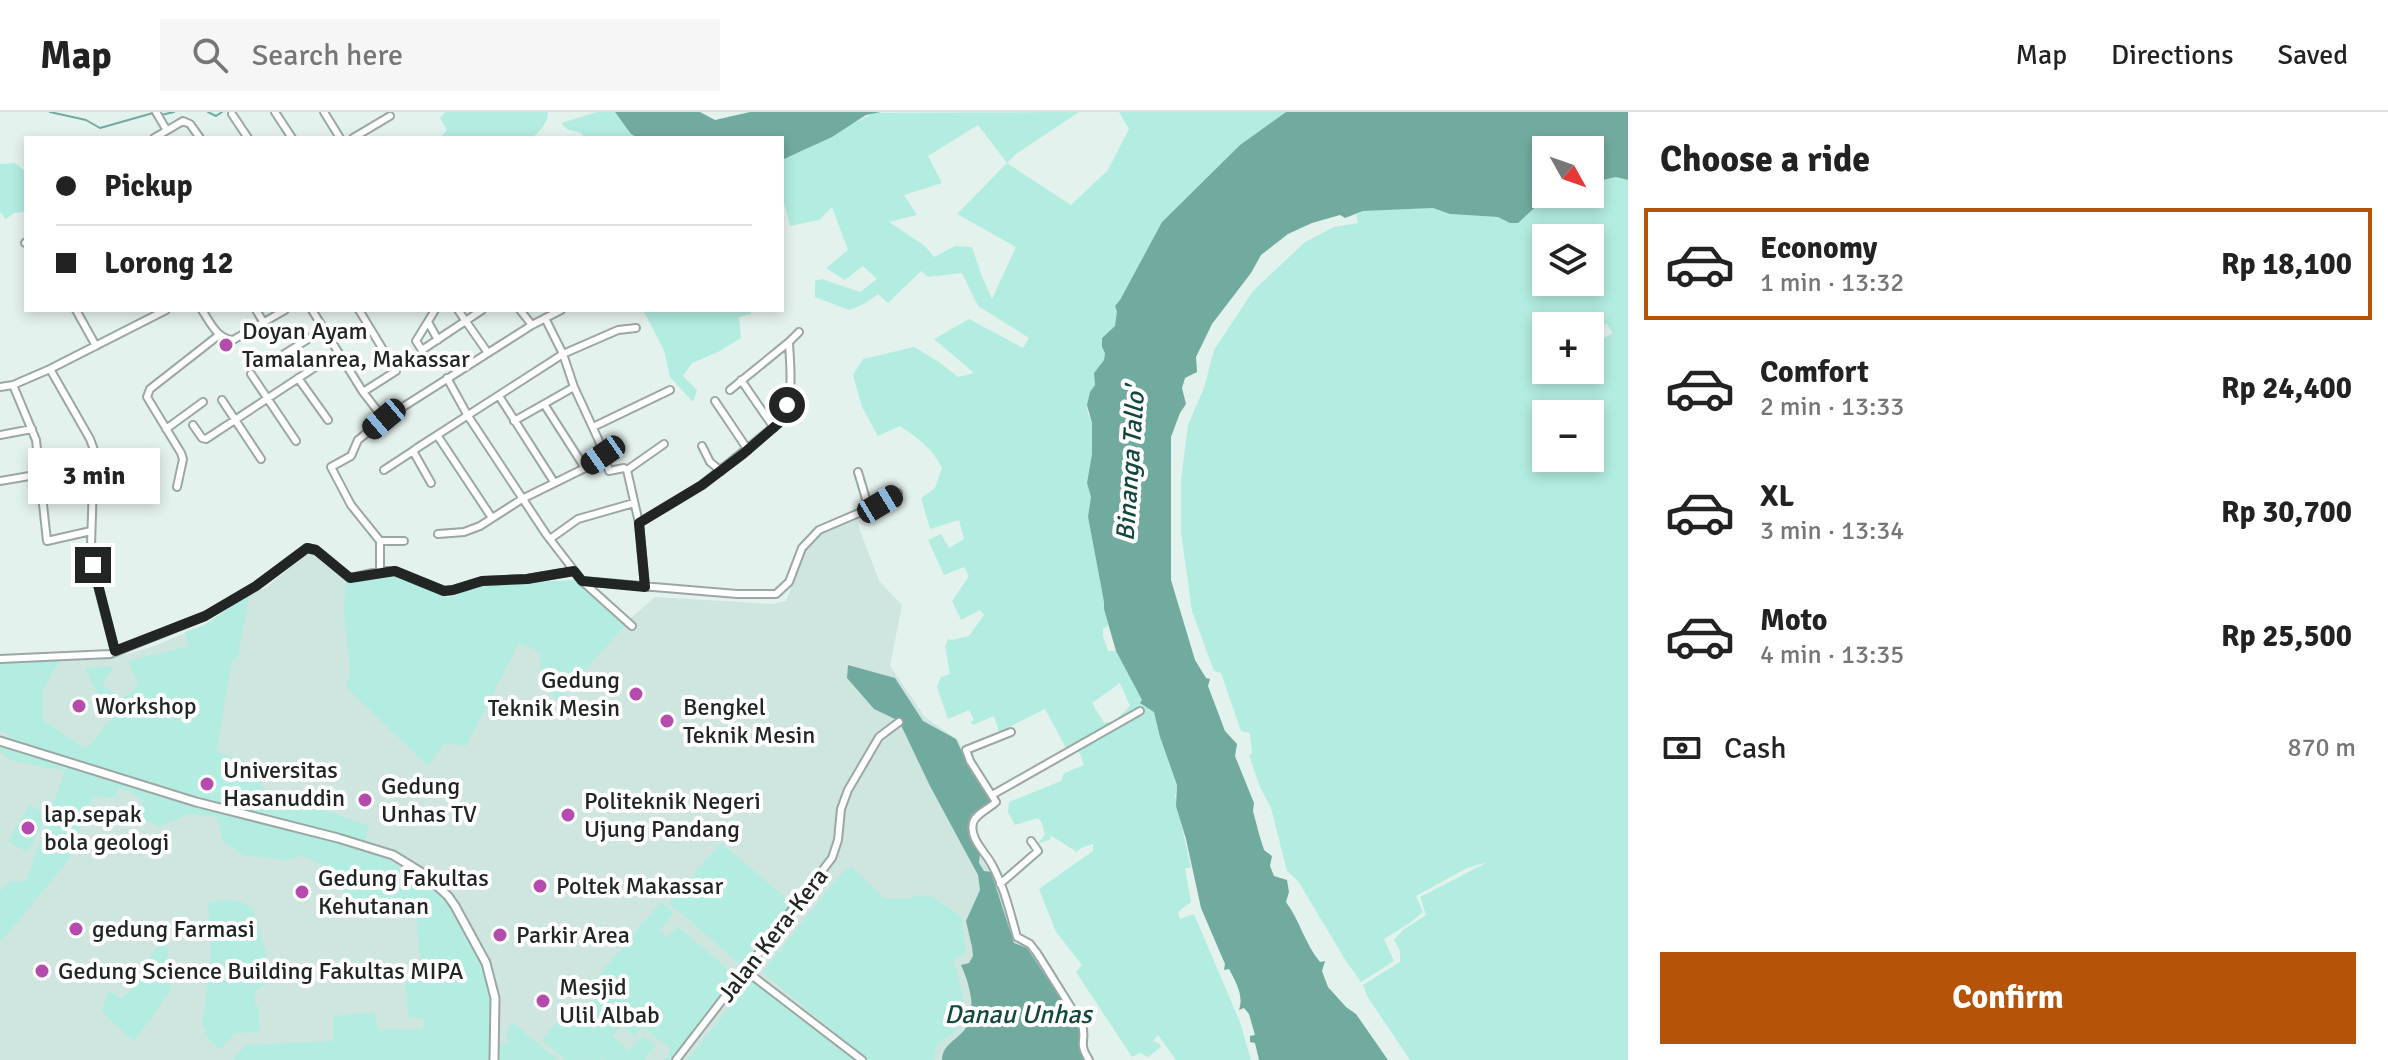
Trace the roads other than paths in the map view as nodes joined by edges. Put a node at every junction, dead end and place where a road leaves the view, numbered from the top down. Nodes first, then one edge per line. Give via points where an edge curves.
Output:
1 (156, 112) edge
2 (275, 112) edge
3 (324, 112) edge
4 (232, 114) dead end
5 (390, 116) dead end
6 (166, 129) junction
7 (157, 136) edge
8 (198, 136) edge
9 (247, 136) edge
10 (291, 136) edge
11 (339, 136) edge
12 (356, 136) edge
13 (77, 312) edge
14 (162, 312) edge
15 (203, 312) edge
16 (257, 312) edge
17 (282, 312) edge
18 (313, 312) edge
19 (360, 312) edge
20 (434, 312) edge
21 (459, 312) edge
22 (479, 312) edge
23 (522, 312) edge
24 (557, 312) edge
25 (545, 318) junction
26 (428, 322) junction
27 (466, 322) junction
28 (264, 323) junction
29 (532, 325) junction
30 (636, 328) dead end
31 (324, 329) junction
32 (799, 332) dead end
33 (219, 335) junction
34 (438, 340) junction
35 (789, 342) junction
36 (96, 346) junction
37 (338, 352) junction
38 (488, 353) junction
39 (563, 354) junction
40 (270, 363) dead end
41 (50, 369) junction
42 (251, 374) dead end
43 (298, 378) junction
44 (447, 378) junction
45 (741, 380) junction
46 (13, 385) junction
47 (0, 387) edge
48 (574, 387) junction
49 (670, 390) dead end
50 (730, 390) dead end
51 (363, 392) junction
52 (499, 396) junction
53 (267, 399) junction
54 (222, 400) dead end
55 (715, 401) dead end
56 (203, 402) dead end
57 (544, 404) junction
58 (468, 416) junction
59 (235, 419) junction
60 (384, 419) junction
61 (328, 420) dead end
62 (514, 421) junction
63 (193, 425) dead end
64 (593, 427) junction
65 (774, 428) junction
66 (32, 429) junction
67 (166, 429) junction
68 (0, 435) edge
69 (437, 435) junction
70 (296, 441) dead end
71 (664, 444) dead end
72 (702, 446) dead end
73 (748, 450) junction
74 (413, 451) junction
75 (603, 455) junction
76 (261, 459) dead end
77 (585, 468) junction
78 (384, 470) dead end
79 (627, 470) junction
80 (721, 471) junction
81 (858, 472) dead end
82 (41, 474) junction
83 (0, 481) edge
84 (554, 482) junction
85 (431, 483) dead end
86 (177, 487) dead end
87 (898, 493) dead end
88 (522, 499) junction
89 (634, 503) junction
90 (869, 509) junction
91 (492, 518) junction
92 (639, 523) junction
93 (91, 531) junction
94 (438, 534) dead end
95 (550, 539) junction
96 (380, 541) junction
97 (404, 541) dead end
98 (380, 571) junction
99 (574, 571) junction
100 (582, 581) junction
101 (645, 587) junction
102 (632, 626) dead end
103 (115, 651) junction
104 (0, 659) edge
105 (1140, 711) dead end
106 (899, 722) dead end
107 (1011, 732) dead end
108 (0, 741) edge
109 (992, 795) junction
110 (1031, 841) dead end
111 (1000, 884) junction
112 (746, 971) junction
113 (494, 1060) edge
114 (676, 1060) edge
115 (862, 1060) edge
116 (1089, 1060) edge

1 - 6 street
2 - 10 street
3 - 11 street
4 - 9 street
5 - 12 street
6 - 7 street
6 - 8 street via 187,122
13 - 36 street
14 - 36 street
15 - 33 street
16 - 28 street
17 - 28 street
18 - 31 street
19 - 51 street via 396,369
20 - 26 street
21 - 27 street
22 - 27 street
23 - 29 street
24 - 25 street
25 - 29 street
25 - 39 street
26 - 34 street
26 - 34 street via 416,341 421,350
27 - 34 street
27 - 38 street
28 - 33 street via 233,340
29 - 38 street
30 - 39 street via 618,330
31 - 37 street
31 - 40 street
32 - 35 street
33 - 67 street via 150,389 148,402
35 - 45 street
35 - 65 street via 787,405
36 - 41 street
37 - 43 street
37 - 51 street
38 - 44 street
39 - 48 street
39 - 52 street
41 - 46 street
41 - 93 street via 94,450
42 - 53 street
43 - 53 street
43 - 61 street
44 - 58 street
44 - 60 street
45 - 50 street
45 - 65 street
46 - 47 street
46 - 66 street
48 - 57 street
48 - 64 street
49 - 64 street
51 - 60 street
52 - 58 street
52 - 62 street
53 - 59 street
53 - 70 street
54 - 59 street
55 - 73 street
56 - 67 street
57 - 62 street
57 - 77 street
58 - 69 street
58 - 88 street
59 - 63 street via 206,439
59 - 76 street
60 - 96 street via 358,440 350,458 330,468
62 - 84 street
64 - 75 street
65 - 73 street
66 - 68 street
66 - 82 street
67 - 86 street via 183,459
69 - 74 street
69 - 91 street
71 - 79 street
72 - 80 street
73 - 80 street
74 - 78 street
74 - 85 street
75 - 77 street
75 - 79 street via 610,472
77 - 84 street
79 - 89 street
80 - 92 street
81 - 90 street
82 - 83 street
82 - 93 street via 47,541
84 - 88 street
87 - 90 street
88 - 91 street
88 - 95 street
89 - 92 street
89 - 95 street via 578,519
90 - 101 street via 819,530 802,548 789,582 776,594
91 - 94 street via 470,530
92 - 101 street
93 - 103 street via 93,565
95 - 99 street
96 - 97 street
96 - 98 street
98 - 99 street via 395,571 444,591 482,581
98 - 103 street via 350,578 307,548 205,616
99 - 100 street
100 - 101 street
100 - 102 street
103 - 104 street
105 - 109 street
106 - 112 street, Jalan Kera-Kera via 879,737 848,790 832,858
107 - 109 street via 966,750
108 - 113 street via 393,855 424,874 448,896 485,961 495,998
109 - 111 street via 995,804 976,818 973,830
110 - 111 street via 1038,851
111 - 116 street via 1017,937 1037,953 1082,1025 1081,1044
112 - 114 street, Jalan Kera-Kera
112 - 115 street

